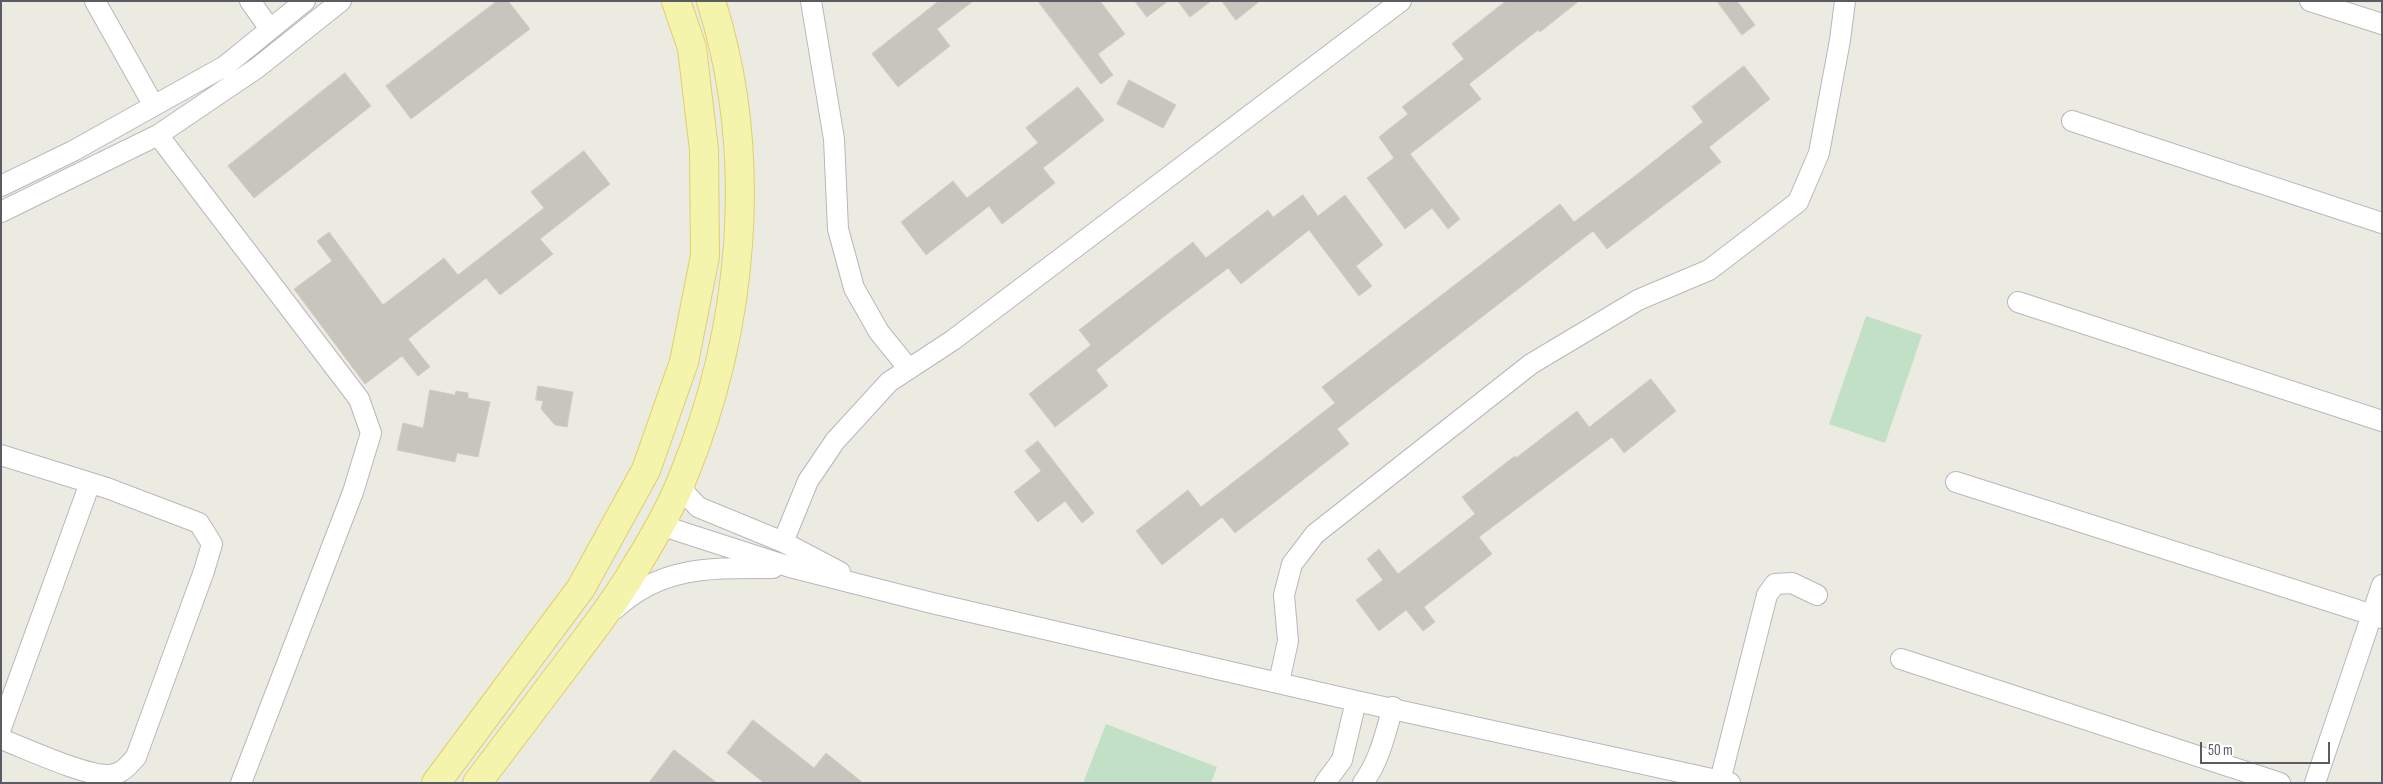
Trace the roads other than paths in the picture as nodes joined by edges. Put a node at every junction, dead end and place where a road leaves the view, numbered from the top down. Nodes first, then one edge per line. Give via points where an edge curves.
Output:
1 (95, 1) edge
2 (250, 1) edge
3 (305, 1) edge
4 (341, 1) edge
5 (676, 1) edge
6 (711, 1) edge
7 (811, 1) edge
8 (1401, 1) edge
9 (1845, 1) edge
10 (2310, 1) edge
11 (2382, 24) edge
12 (270, 29) junction
13 (154, 106) junction
14 (2072, 121) dead end
15 (158, 135) junction
16 (1, 186) edge
17 (1, 212) edge
18 (2382, 223) edge
19 (2018, 302) dead end
20 (909, 369) junction
21 (2382, 421) edge
22 (1, 455) edge
23 (683, 479) junction
24 (1956, 482) dead end
25 (90, 483) junction
26 (660, 525) junction
27 (783, 542) junction
28 (790, 568) junction
29 (2382, 585) edge
30 (866, 586) junction
31 (1817, 595) dead end
32 (2376, 617) edge
33 (589, 636) junction
34 (1901, 659) dead end
35 (1279, 682) junction
36 (1356, 701) junction
37 (1393, 707) junction
38 (1, 728) edge
39 (1, 739) edge
40 (1725, 782) edge
41 (241, 783) edge
42 (436, 783) edge
43 (477, 783) edge
44 (1325, 783) edge
45 (1362, 783) edge
46 (2280, 783) edge
47 (2315, 783) edge

1 - 13 street
2 - 12 street
3 - 12 street
4 - 15 street via 257,68
5 - 42 main road via 692,48 704,150 706,256 684,362 646,470 581,588
6 - 23 main road via 719,25 736,124 739,232 734,285 715,384
7 - 20 street via 834,138 838,229 854,288 879,332
8 - 20 street via 953,340
9 - 35 street via 1819,153 1798,202 1710,270 1638,300 1531,364 1315,534 1292,564 1284,595 1288,641
10 - 11 street
12 - 13 street via 225,66
13 - 16 street
14 - 18 street
15 - 17 street
15 - 41 street via 359,399 371,433 353,492
19 - 21 street
20 - 27 street via 889,382 835,440 808,481
22 - 25 street
23 - 26 main road
23 - 27 street via 685,493 698,507
24 - 32 street
25 - 38 street
25 - 39 street via 198,523 212,544 204,571 136,757 125,770 108,776 89,772
26 - 28 street
26 - 33 main road
27 - 30 street
28 - 30 street
28 - 33 street via 706,568 660,580 617,607
29 - 32 street
30 - 35 street
31 - 40 street via 1792,583 1775,584 1767,595
32 - 47 street
33 - 43 main road
34 - 46 street
35 - 36 street
36 - 37 street
36 - 44 street via 1342,760
37 - 40 street
37 - 45 street via 1373,770

